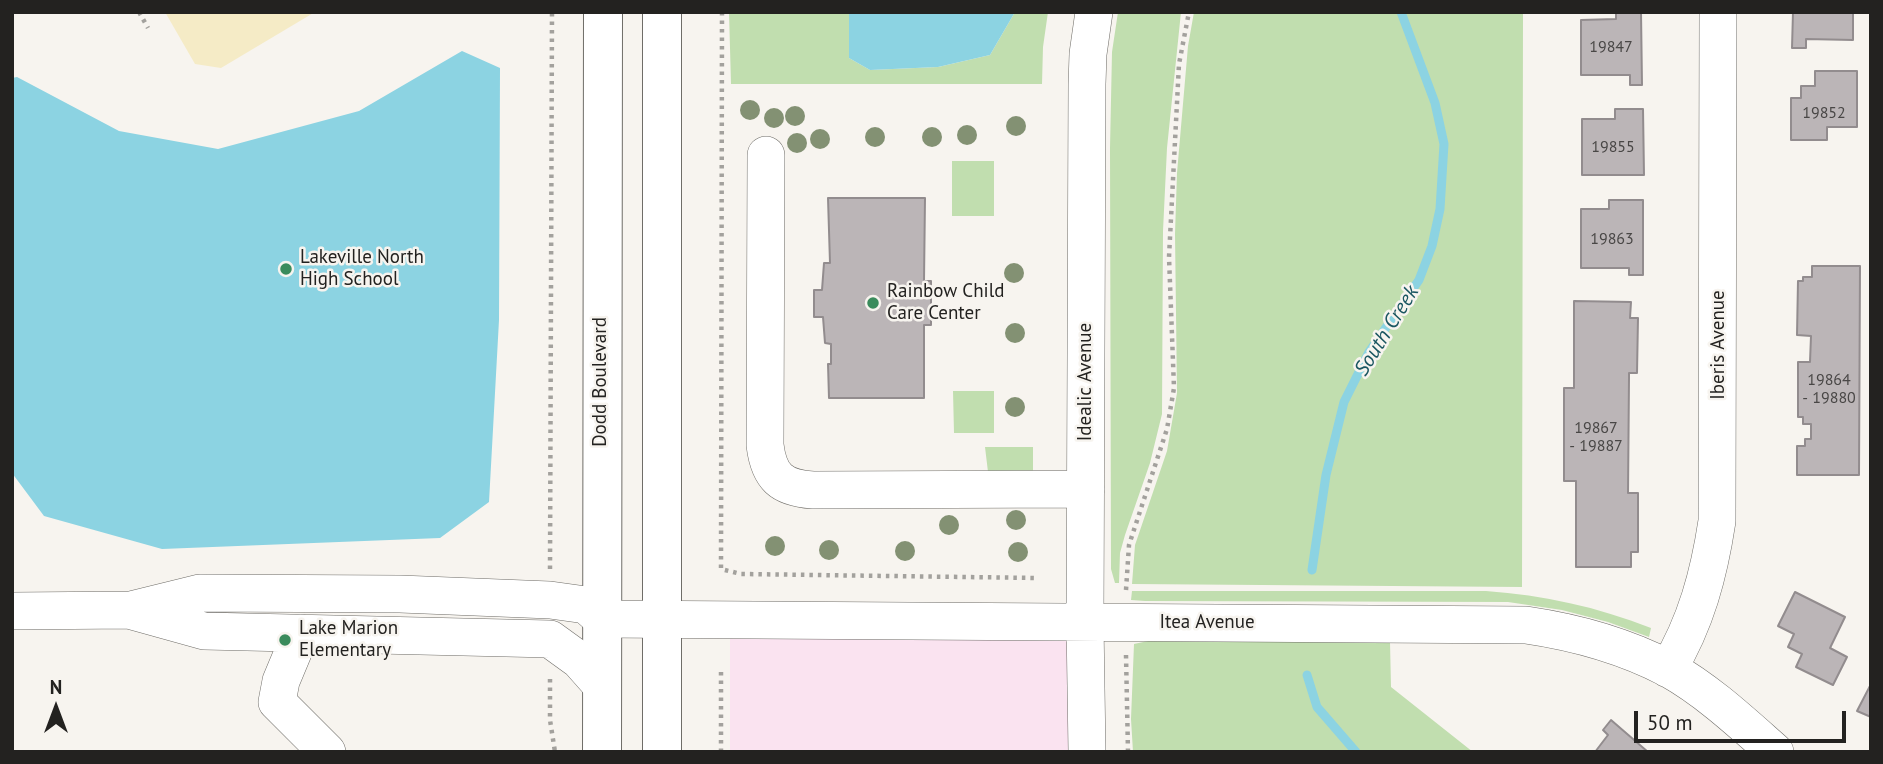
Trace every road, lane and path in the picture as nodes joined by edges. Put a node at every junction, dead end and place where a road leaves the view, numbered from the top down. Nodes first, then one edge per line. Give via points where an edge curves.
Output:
1 (139, 12) edge
2 (552, 12) edge
3 (603, 12) edge
4 (663, 12) edge
5 (722, 12) edge
6 (1094, 12) edge
7 (1189, 12) edge
8 (1718, 12) edge
9 (148, 28) dead end
10 (766, 155) dead end
11 (1086, 489) junction
12 (550, 573) dead end
13 (1038, 578) dead end
14 (131, 610) junction
15 (12, 611) edge
16 (602, 619) junction
17 (663, 619) junction
18 (1085, 623) junction
19 (1126, 623) junction
20 (301, 633) junction
21 (721, 667) dead end
22 (1668, 668) junction
23 (550, 670) dead end
24 (602, 686) junction
25 (327, 752) edge
26 (555, 752) edge
27 (603, 752) edge
28 (662, 752) edge
29 (721, 752) edge
30 (1087, 752) edge
31 (1128, 752) edge
32 (1775, 752) edge

1 - 9 path
2 - 12 path
3 - 16 main road, Dodd Boulevard
4 - 17 main road
5 - 13 path via 721,569 741,574
6 - 11 street, Idealic Avenue via 1087,84
7 - 19 path via 1179,64 1169,257 1174,388 1167,429 1129,545
8 - 22 street, Iberis Avenue via 1717,521 1693,622
10 - 11 street via 765,445 779,481 813,490
11 - 18 street, Idealic Avenue
14 - 15 street
14 - 16 street via 200,593 400,594 550,600 586,605
14 - 20 street via 204,631
16 - 17 street, Itea Avenue
16 - 24 main road, Dodd Boulevard
17 - 18 street, Itea Avenue
17 - 28 main road
18 - 19 street, Itea Avenue
18 - 30 street, Idealic Avenue
19 - 22 street, Itea Avenue via 1526,625 1597,641
19 - 31 path
20 - 24 street via 550,639 579,660
20 - 25 street via 277,702
21 - 29 path
22 - 32 street, Itea Avenue via 1719,703
23 - 26 path
24 - 27 main road, Dodd Boulevard

